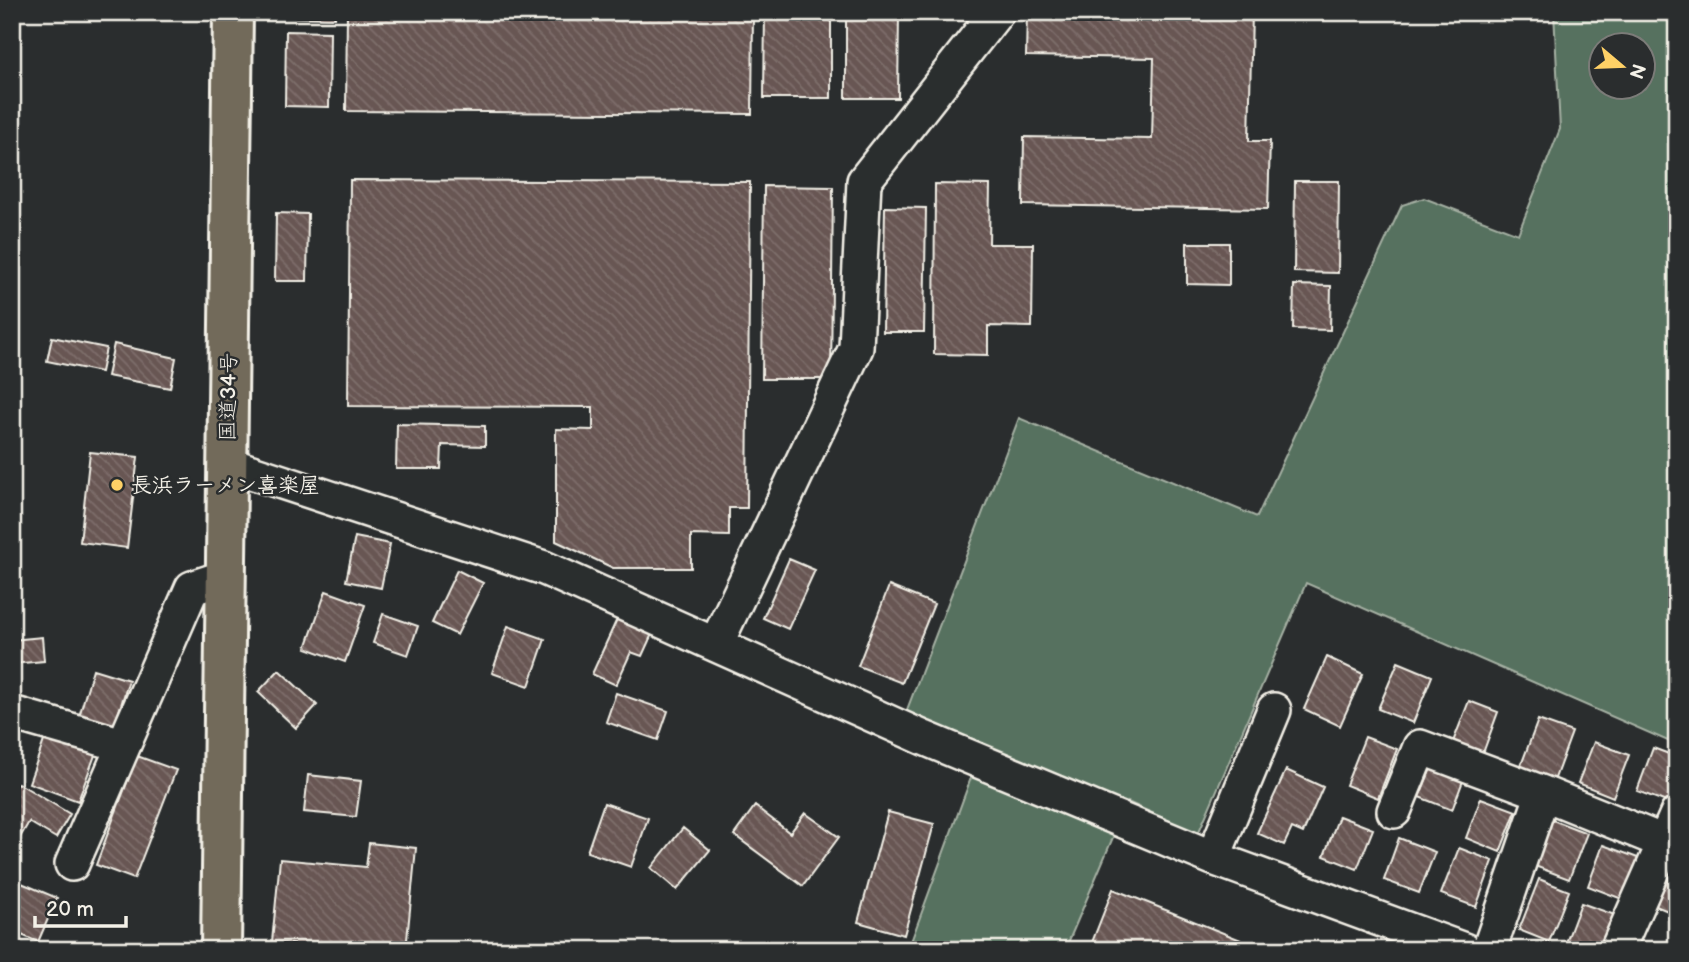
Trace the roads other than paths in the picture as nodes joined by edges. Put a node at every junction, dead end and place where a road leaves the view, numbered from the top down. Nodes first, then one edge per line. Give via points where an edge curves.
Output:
1 (233, 12) edge
2 (997, 12) edge
3 (227, 464) junction
4 (225, 577) junction
5 (716, 644) junction
6 (1274, 710) dead end
7 (12, 713) edge
8 (123, 746) junction
9 (1543, 793) junction
10 (1394, 811) dead end
11 (1670, 828) edge
12 (1213, 858) junction
13 (72, 864) dead end
14 (221, 950) edge
15 (1464, 950) edge
16 (1489, 950) edge
17 (1617, 950) edge

1 - 3 highway, 国道34号
2 - 5 street via 864,181 856,348
3 - 4 highway, 国道34号
3 - 5 street via 544,568
4 - 8 street via 192,588
4 - 14 highway, 国道34号
5 - 12 street via 924,738
6 - 12 street
7 - 8 street
8 - 13 street
9 - 10 street via 1420,747
9 - 11 street
9 - 16 street
11 - 17 street
12 - 15 street

